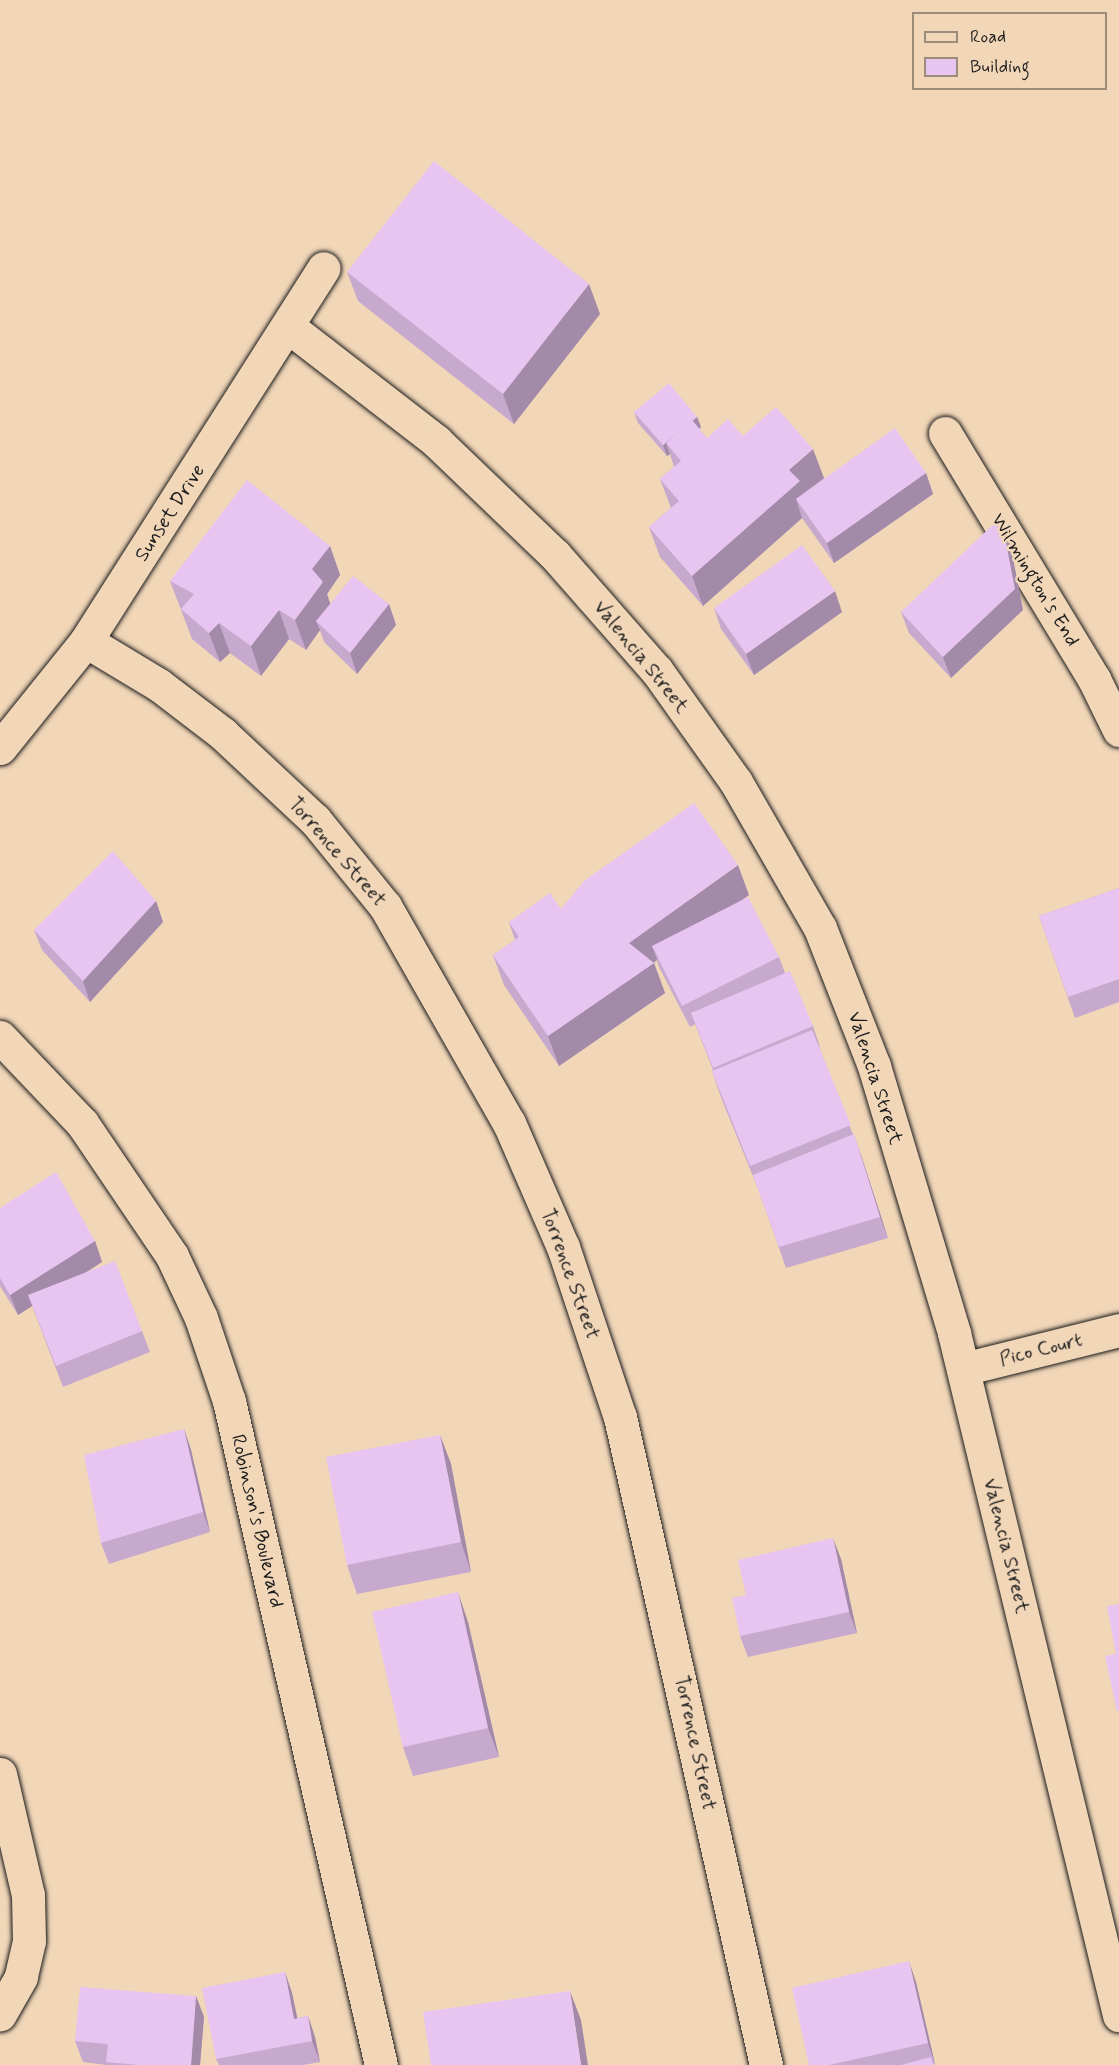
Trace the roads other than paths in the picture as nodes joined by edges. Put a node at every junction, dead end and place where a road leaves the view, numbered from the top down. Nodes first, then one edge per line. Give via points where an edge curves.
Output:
1 (324, 268) dead end
2 (290, 328) junction
3 (945, 433) dead end
4 (86, 641) junction
5 (1119, 730) edge
6 (0, 748) edge
7 (0, 1038) edge
8 (1119, 1330) edge
9 (963, 1369) junction
10 (0, 1774) edge
11 (0, 2014) edge
12 (1119, 2015) edge
13 (381, 2065) edge
14 (766, 2065) edge

1 - 2 street, Sunset Drive
2 - 4 street, Sunset Drive
2 - 9 street, Valencia Street via 436,441 555,555 657,671 736,782 820,928 857,1020
3 - 5 street, Wilmington's End via 1094,679
4 - 6 street, Sunset Drive
4 - 14 street, Torrence Street via 159,685 223,734 315,820 385,906 509,1124 563,1247 620,1417
7 - 13 street, Robinson's Boulevard via 82,1123 172,1256 201,1318 229,1401
8 - 9 street, Pico Court
9 - 12 street, Valencia Street
10 - 11 street via 22,1861 29,1941 21,1977

